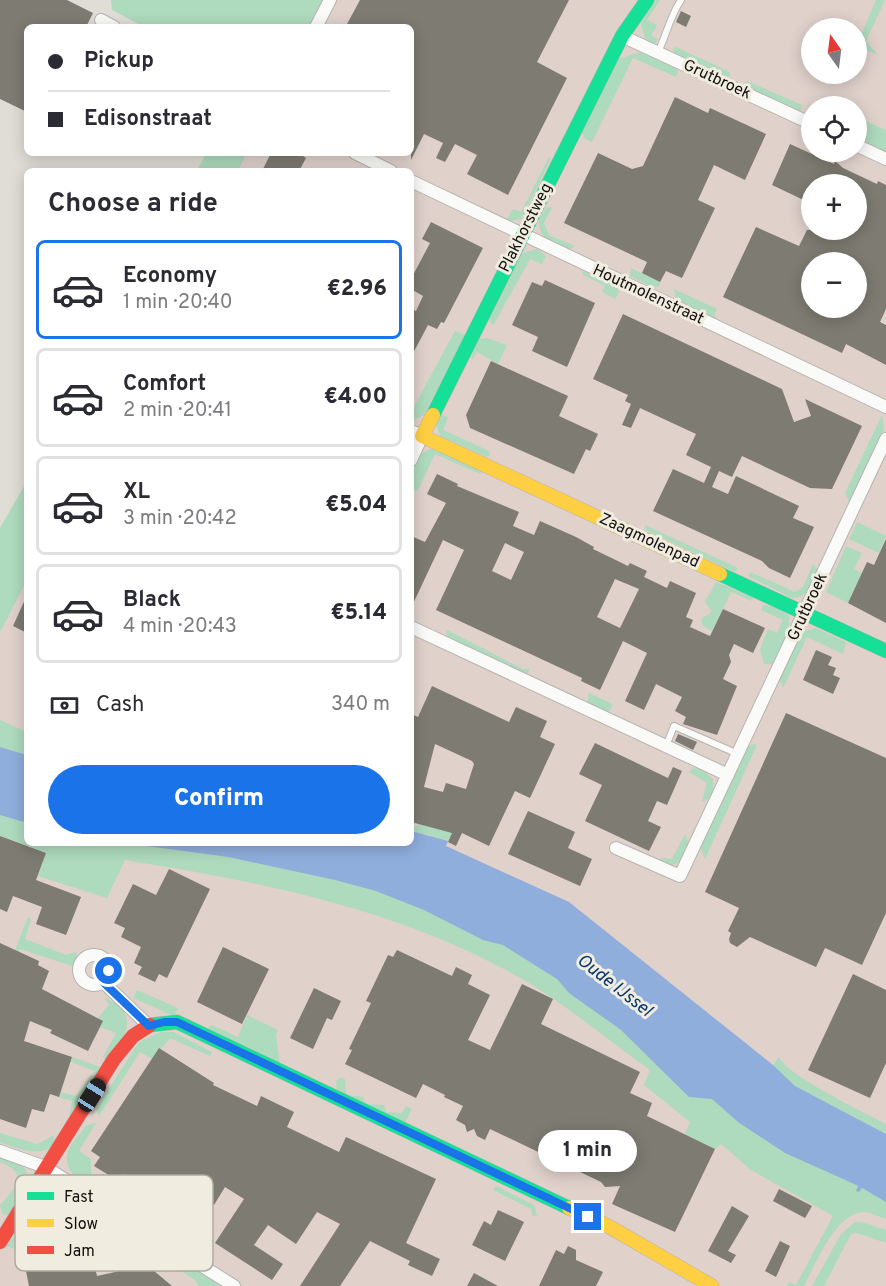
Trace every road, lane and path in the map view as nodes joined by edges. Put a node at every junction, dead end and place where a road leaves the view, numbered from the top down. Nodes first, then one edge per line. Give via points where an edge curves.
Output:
1 (330, 0) edge
2 (647, 0) edge
3 (681, 0) edge
4 (101, 20) dead end
5 (108, 24) edge
6 (318, 24) edge
7 (622, 36) junction
8 (658, 52) junction
9 (801, 119) edge
10 (867, 150) edge
11 (361, 156) edge
12 (886, 159) edge
13 (385, 168) edge
14 (414, 182) edge
15 (523, 236) junction
16 (886, 407) edge
17 (417, 434) edge
18 (886, 439) edge
19 (806, 614) junction
20 (414, 628) edge
21 (886, 651) edge
22 (666, 746) junction
23 (739, 754) junction
24 (728, 775) junction
25 (616, 848) dead end
26 (103, 982) dead end
27 (149, 1026) junction
28 (0, 1151) edge
29 (45, 1167) junction
30 (40, 1175) edge
31 (58, 1175) edge
32 (15, 1217) edge
33 (0, 1242) edge
34 (210, 1271) edge
35 (234, 1286) edge
36 (711, 1286) edge

1 - 6 street
2 - 7 street, Plakhorstweg
3 - 8 lane via 671,15 671,26
4 - 5 street
7 - 8 street, Grutbroek
7 - 15 street, Plakhorstweg
8 - 9 street, Grutbroek
10 - 12 street
11 - 13 street
14 - 15 street, Houtmolenstraat
15 - 16 street, Houtmolenstraat
15 - 17 street, Plakhorstweg
17 - 19 street, Zaagmolenpad
18 - 19 street, Grutbroek
19 - 21 street, Zaagmolenpad
19 - 23 street, Grutbroek
20 - 22 street
22 - 23 lane via 674,726
22 - 24 street
23 - 24 street, Grutbroek
24 - 25 street, Grutbroek via 680,876
26 - 27 street
27 - 29 street via 135,1032 114,1059
27 - 36 street via 177,1022 214,1039 608,1227
28 - 29 street
29 - 30 street
29 - 31 street
32 - 33 street
34 - 35 street

